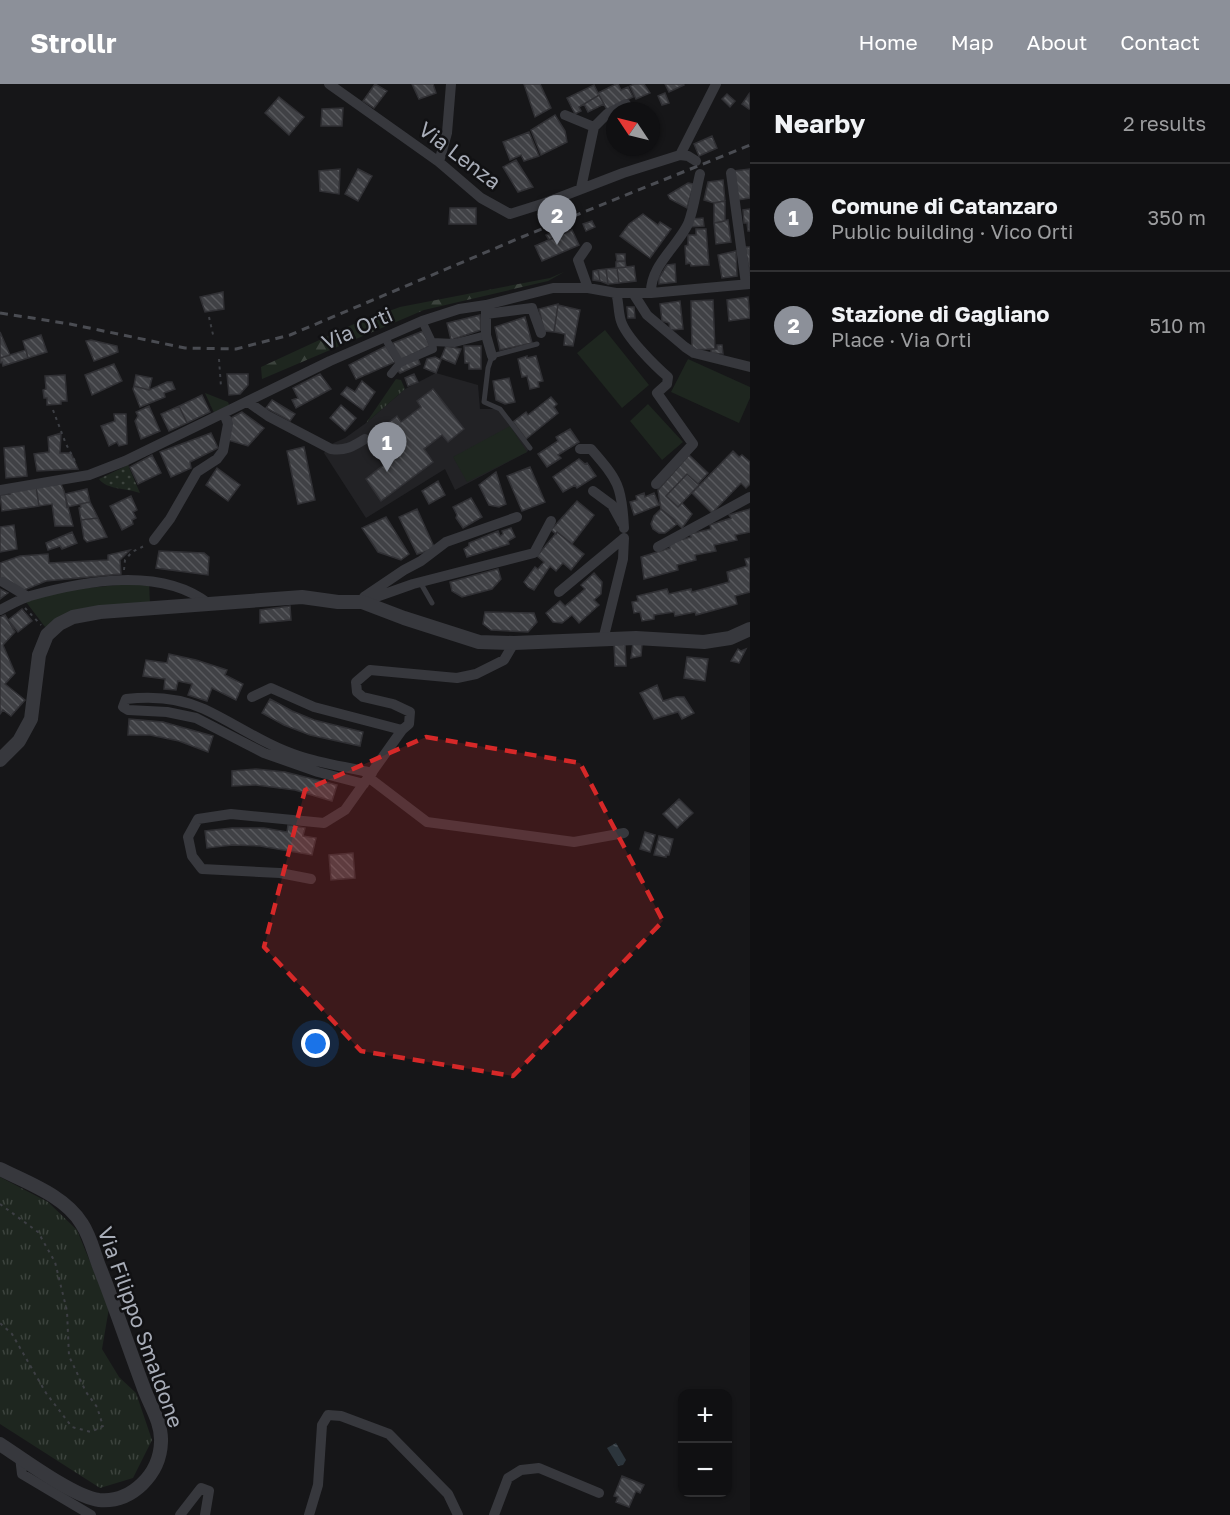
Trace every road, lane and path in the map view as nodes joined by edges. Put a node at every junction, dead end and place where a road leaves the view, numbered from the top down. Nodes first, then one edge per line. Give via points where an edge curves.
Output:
1 (329, 84) edge
2 (451, 84) edge
3 (716, 84) edge
4 (565, 115) dead end
5 (606, 115) edge
6 (594, 127) junction
7 (680, 155) junction
8 (696, 161) dead end
9 (439, 162) junction
10 (731, 173) dead end
11 (700, 174) dead end
12 (581, 188) junction
13 (587, 248) dead end
14 (748, 284) edge
15 (588, 288) junction
16 (616, 293) junction
17 (633, 293) junction
18 (651, 293) junction
19 (486, 309) junction
20 (209, 317) dead end
21 (422, 321) junction
22 (486, 335) junction
23 (385, 338) junction
24 (214, 339) dead end
25 (539, 339) joint
26 (432, 342) junction
27 (492, 356) junction
28 (219, 359) dead end
29 (400, 363) junction
30 (750, 367) edge
31 (391, 374) dead end
32 (221, 387) dead end
33 (248, 402) junction
34 (53, 410) dead end
35 (224, 413) junction
36 (364, 439) dead end
37 (530, 448) dead end
38 (580, 449) dead end
39 (89, 475) junction
40 (656, 484) dead end
41 (0, 490) edge
42 (593, 491) dead end
43 (750, 497) edge
44 (517, 517) dead end
45 (551, 521) dead end
46 (624, 533) junction
47 (154, 540) joint
48 (658, 547) dead end
49 (124, 580) junction
50 (3, 582) dead end
51 (420, 582) junction
52 (559, 592) dead end
53 (23, 599) junction
54 (359, 602) junction
55 (432, 603) dead end
56 (209, 604) junction
57 (0, 610) edge
58 (749, 632) edge
59 (49, 633) junction
60 (603, 640) junction
61 (514, 643) junction
62 (252, 697) dead end
63 (402, 730) junction
64 (0, 760) edge
65 (368, 778) junction
66 (624, 833) dead end
67 (310, 879) dead end
68 (0, 1169) edge
69 (0, 1204) edge
70 (0, 1323) edge
71 (0, 1444) edge
72 (20, 1457) junction
73 (599, 1493) dead end
74 (91, 1515) edge
75 (180, 1515) edge
76 (205, 1515) edge
77 (309, 1515) edge
78 (458, 1515) edge
79 (494, 1515) edge

1 - 9 street, Via Lenza
2 - 9 street via 447,133
3 - 7 street
4 - 6 street
5 - 6 street
6 - 12 street
7 - 8 street
7 - 12 street, Via Lenza
9 - 12 street, Via Lenza via 481,198 510,214
10 - 14 street
11 - 18 street via 689,221 651,281
13 - 15 street via 578,260
14 - 18 street, Via Orti
15 - 16 street, Via Orti
15 - 19 street, Via Orti via 553,288
16 - 17 street, Via Orti
16 - 40 street via 621,322 644,355 668,377 667,384 657,393 693,444
17 - 18 street, Via Orti
17 - 30 street via 646,315 684,347
19 - 21 street, Via Orti via 459,309
19 - 22 street
19 - 25 street via 532,308
20 - 24 path
21 - 23 street, Via Orti
21 - 26 street
22 - 26 street via 455,343
22 - 27 street
23 - 29 street
23 - 33 street, Via Orti
25 - 27 lane
26 - 29 street via 433,349
27 - 37 lane via 484,402 500,409
28 - 32 path
29 - 31 street
33 - 35 street, Via Orti
33 - 36 street via 268,417 331,449 349,448
34 - 39 path via 79,470
35 - 39 street, Via Orti
35 - 47 street via 228,424 223,451 197,472
38 - 46 street via 591,449 613,474 622,498
39 - 41 street, Via Orti
42 - 46 street via 612,505
43 - 48 street
44 - 54 street via 446,542
45 - 51 street via 534,553
46 - 52 street
46 - 60 street via 623,559
47 - 49 path via 125,560
49 - 53 street
49 - 56 street via 168,584 197,594
50 - 53 street
51 - 54 street
51 - 55 lane
53 - 57 street
53 - 59 path
54 - 56 street via 302,597
54 - 61 street via 479,642
56 - 59 street via 100,612 73,617
58 - 60 street via 704,642
59 - 64 street via 39,655 31,719 19,741
60 - 61 street
61 - 63 street via 504,660 476,674 457,678 370,670 356,682 357,692 410,712 409,724
62 - 63 street via 271,688 314,707
63 - 65 street
65 - 65 street via 258,739 202,708 145,697 126,699 123,707 196,718 264,753 318,772
65 - 66 street via 427,822 574,842
65 - 67 street via 345,810 324,823 231,814 198,819 188,837 192,856 202,869 280,873
68 - 72 street, Via Filippo Smaldone via 68,1207 82,1224 158,1422 161,1440 159,1460 150,1477 136,1490 118,1498 99,1500 80,1495
69 - 70 path via 38,1232 55,1262 67,1311 69,1356 103,1426 92,1432 72,1427 46,1393 12,1334
71 - 72 street, Via Filippo Smaldone
72 - 74 street via 22,1474
73 - 79 street via 539,1468 521,1470 508,1478
75 - 76 street via 201,1488 209,1491
77 - 78 street via 318,1485 322,1425 328,1415 389,1434 448,1494

